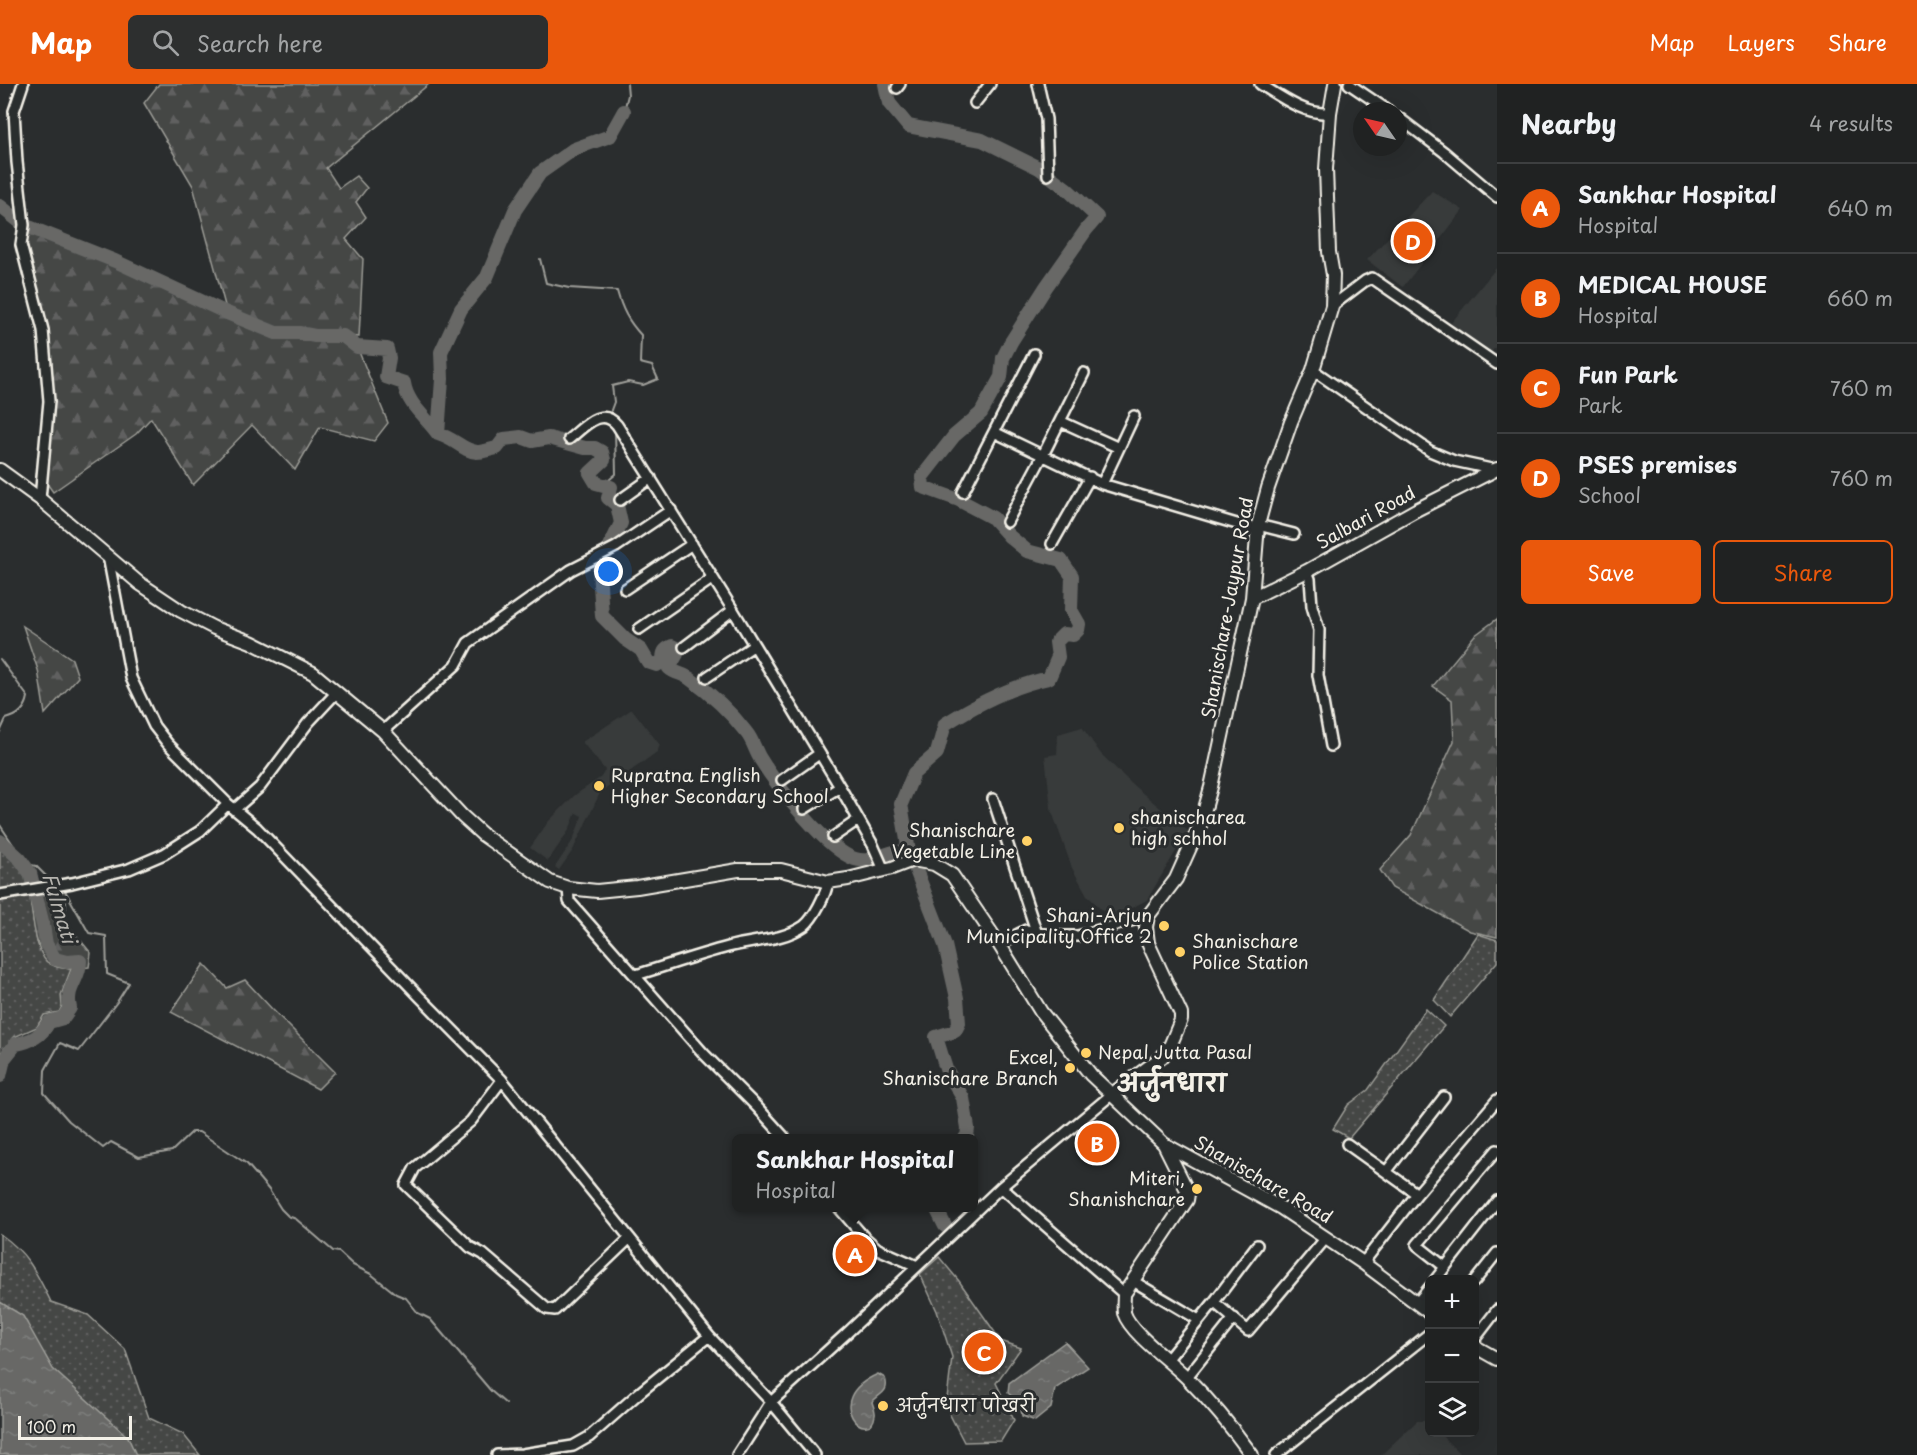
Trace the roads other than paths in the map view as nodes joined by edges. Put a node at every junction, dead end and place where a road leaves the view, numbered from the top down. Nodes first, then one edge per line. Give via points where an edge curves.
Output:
1 (22, 84) edge
2 (990, 84) edge
3 (1038, 84) edge
4 (1260, 84) edge
5 (1335, 84) edge
6 (1349, 84) edge
7 (1376, 102) edge
8 (975, 103) dead end
9 (1330, 113) junction
10 (1407, 124) edge
11 (1048, 175) dead end
12 (1497, 197) edge
13 (1332, 306) junction
14 (1034, 354) dead end
15 (1497, 364) edge
16 (1314, 370) junction
17 (1084, 373) dead end
18 (1134, 416) dead end
19 (1060, 421) junction
20 (994, 432) junction
21 (569, 439) dead end
22 (1119, 448) junction
23 (1043, 455) junction
24 (1496, 470) edge
25 (0, 471) edge
26 (651, 477) junction
27 (1090, 477) junction
28 (1102, 483) junction
29 (963, 492) dead end
30 (40, 499) junction
31 (620, 500) dead end
32 (671, 510) junction
33 (1007, 522) dead end
34 (1258, 527) junction
35 (1294, 534) dead end
36 (692, 544) junction
37 (1052, 544) dead end
38 (108, 556) junction
39 (1307, 571) junction
40 (713, 578) junction
41 (625, 589) dead end
42 (1252, 598) junction
43 (733, 610) junction
44 (639, 629) dead end
45 (753, 646) junction
46 (684, 647) dead end
47 (707, 676) dead end
48 (337, 692) junction
49 (383, 731) junction
50 (1331, 746) dead end
51 (819, 754) junction
52 (782, 780) dead end
53 (840, 787) junction
54 (993, 799) dead end
55 (231, 807) junction
56 (804, 809) dead end
57 (858, 820) junction
58 (833, 837) dead end
59 (880, 861) junction
60 (828, 882) junction
61 (568, 888) junction
62 (0, 895) edge
63 (1148, 915) junction
64 (1036, 931) junction
65 (999, 944) junction
66 (636, 975) junction
67 (502, 1080) junction
68 (1111, 1095) junction
69 (1444, 1096) dead end
70 (1497, 1100) edge
71 (781, 1134) edge
72 (1164, 1144) junction
73 (1347, 1144) dead end
74 (1497, 1150) edge
75 (1386, 1172) junction
76 (1001, 1188) junction
77 (1417, 1194) junction
78 (1497, 1201) edge
79 (978, 1209) edge
80 (842, 1212) edge
81 (975, 1212) edge
82 (630, 1238) junction
83 (1326, 1238) junction
84 (1257, 1245) dead end
85 (1497, 1253) edge
86 (1363, 1263) junction
87 (917, 1266) junction
88 (1445, 1267) junction
89 (1439, 1275) edge
90 (1479, 1276) edge
91 (1133, 1281) junction
92 (1124, 1294) junction
93 (1425, 1294) edge
94 (1214, 1302) junction
95 (1417, 1304) junction
96 (1425, 1310) edge
97 (1497, 1310) edge
98 (1234, 1318) junction
99 (1199, 1320) junction
100 (1479, 1333) edge
101 (708, 1336) junction
102 (1425, 1337) edge
103 (1479, 1349) edge
104 (1497, 1359) edge
105 (1167, 1360) junction
106 (1187, 1377) junction
107 (771, 1401) junction
108 (497, 1455) edge
109 (737, 1455) edge
110 (814, 1455) edge
111 (1252, 1455) edge
112 (1276, 1455) edge

1 - 30 street via 14,111 24,225 21,244 43,330 49,401
2 - 8 street
3 - 11 street via 1046,118
4 - 9 street via 1292,104 1320,114
5 - 9 street, Shanischare-Jaypur Road
6 - 7 street
9 - 13 street, Shanischare-Jaypur Road via 1326,206
10 - 12 street
13 - 15 street via 1372,278
13 - 16 street, Shanischare-Jaypur Road
14 - 20 street
16 - 24 street via 1431,451 1454,461
16 - 34 street, Shanischare-Jaypur Road via 1291,422
17 - 19 street
18 - 22 street
19 - 22 street
19 - 23 street
20 - 23 street
20 - 29 street
21 - 26 street via 598,417 612,418
22 - 28 street
23 - 27 street
23 - 33 street
24 - 39 street, Salbari Road
25 - 30 street
26 - 31 street
26 - 32 street
27 - 28 street
27 - 37 street
28 - 34 street
30 - 38 street
32 - 36 street
32 - 49 street via 616,547 571,570 468,643 456,665
34 - 35 street
34 - 42 street, Shanischare-Jaypur Road
36 - 40 street
36 - 41 street
38 - 48 street via 181,611 312,673
38 - 55 street via 131,678 154,726
39 - 42 street, Salbari Road
39 - 50 street via 1319,630 1318,675
40 - 43 street
40 - 44 street
42 - 63 street, Shanischare-Jaypur Road via 1201,823 1176,879
43 - 45 street
43 - 46 street
45 - 47 street
45 - 51 street
48 - 49 street
48 - 55 street via 261,787
49 - 61 street via 483,835 550,882
51 - 52 street
51 - 53 street
53 - 56 street
53 - 57 street
54 - 64 street
55 - 62 street via 164,854 129,869
55 - 67 street via 257,828
57 - 58 street
57 - 59 street
59 - 60 street, Shanischare Road via 848,879
59 - 65 street, Shanischare Road via 913,860 944,869
60 - 61 street via 781,870 738,870 607,890
60 - 66 street via 827,891 807,924 798,930 773,939 729,946
61 - 66 street via 569,901
63 - 64 street via 1078,936
63 - 68 street via 1148,943 1181,1020 1162,1057
64 - 65 street via 1019,932
65 - 68 street, Shanischare Road via 1041,1012 1090,1076
66 - 71 street via 704,1054
67 - 82 street
67 - 82 street via 471,1121 415,1168 406,1185 470,1247 546,1310 555,1310
68 - 72 street, Shanischare Road
68 - 76 street
69 - 75 street
70 - 77 street
72 - 83 street, Shanischare Road via 1281,1208
72 - 91 street via 1186,1188 1187,1200
73 - 75 street
74 - 88 street via 1417,1245
75 - 77 street
76 - 79 street
76 - 92 street
77 - 86 street
78 - 88 street
80 - 87 street via 878,1249
81 - 87 street
82 - 101 street
83 - 86 street, Shanischare Road
83 - 98 street via 1248,1331
84 - 94 street
85 - 90 street
86 - 95 street, Shanischare Road
87 - 107 street
88 - 89 street
91 - 92 street
91 - 99 street
92 - 105 street via 1124,1312 1132,1326
93 - 95 street
94 - 98 street
94 - 99 street
95 - 96 street, Shanischare Road
97 - 100 street
98 - 106 street
99 - 105 street
101 - 107 street
101 - 108 street via 589,1437 573,1446
102 - 112 street
103 - 104 street
105 - 106 street
106 - 111 street
107 - 109 street
107 - 110 street

